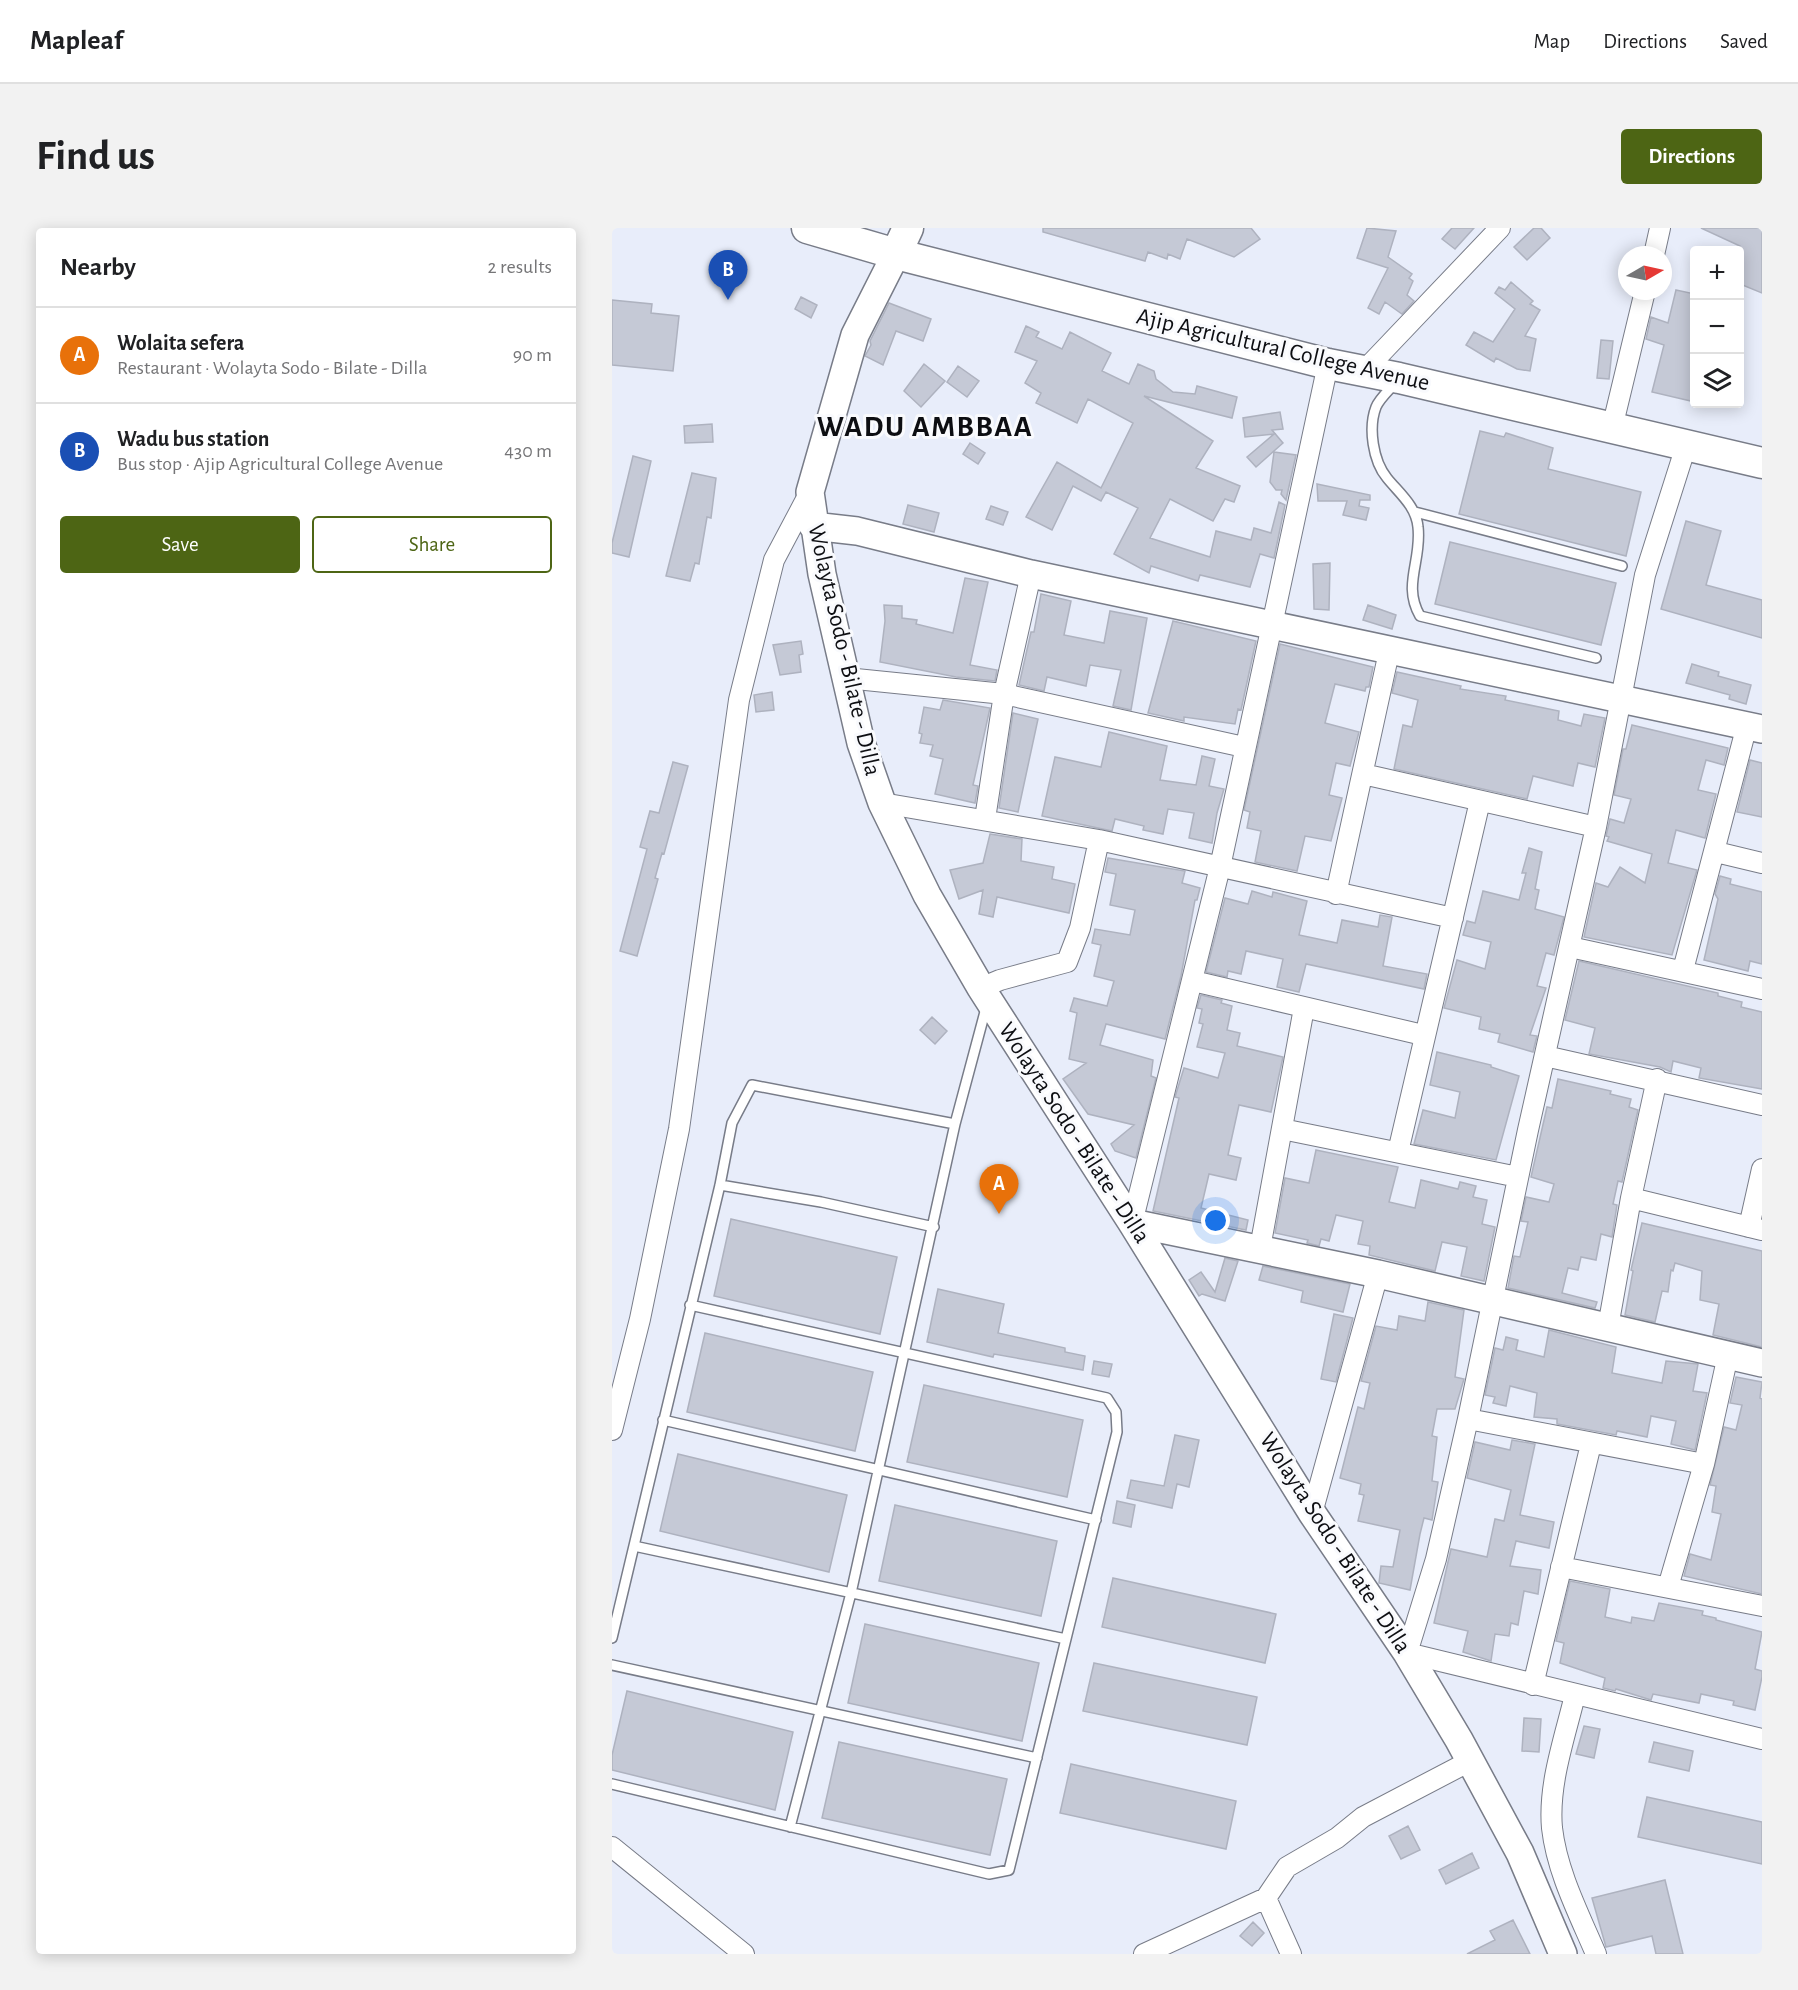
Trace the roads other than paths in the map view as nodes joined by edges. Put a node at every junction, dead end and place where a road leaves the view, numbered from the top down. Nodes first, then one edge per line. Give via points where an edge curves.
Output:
1 (807, 228) edge
2 (1500, 228) edge
3 (1660, 228) edge
4 (902, 241) edge
5 (1656, 246) edge
6 (1643, 300) edge
7 (1328, 364) junction
8 (1362, 373) junction
9 (1399, 378) junction
10 (1612, 428) junction
11 (1686, 446) junction
12 (1762, 463) edge
13 (810, 492) junction
14 (1415, 512) junction
15 (813, 526) junction
16 (1622, 566) dead end
17 (1031, 574) junction
18 (1272, 625) junction
19 (1389, 652) junction
20 (1596, 658) dead end
21 (846, 678) junction
22 (1004, 694) junction
23 (1623, 698) junction
24 (1754, 727) edge
25 (1244, 747) junction
26 (1363, 774) junction
27 (1480, 801) junction
28 (882, 803) junction
29 (985, 819) junction
30 (1596, 827) junction
31 (1099, 840) junction
32 (1716, 852) junction
33 (1762, 863) edge
34 (1220, 867) junction
35 (1336, 894) junction
36 (1453, 918) junction
37 (1570, 947) junction
38 (1683, 970) junction
39 (1193, 981) junction
40 (1762, 989) edge
41 (985, 994) junction
42 (1304, 1008) junction
43 (1423, 1035) junction
44 (1545, 1056) junction
45 (1657, 1079) junction
46 (1762, 1105) edge
47 (955, 1124) junction
48 (1282, 1129) junction
49 (1398, 1152) junction
50 (1762, 1169) edge
51 (1518, 1177) junction
52 (720, 1185) junction
53 (1631, 1198) junction
54 (1132, 1223) junction
55 (934, 1227) junction
56 (1756, 1228) edge
57 (1260, 1248) junction
58 (1378, 1274) junction
59 (1491, 1301) junction
60 (690, 1305) junction
61 (1608, 1327) junction
62 (904, 1351) junction
63 (1728, 1355) junction
64 (1762, 1363) edge
65 (1468, 1419) junction
66 (663, 1420) junction
67 (612, 1430) edge
68 (1591, 1443) junction
69 (1704, 1464) junction
70 (878, 1470) junction
71 (1312, 1513) junction
72 (1096, 1520) junction
73 (634, 1546) junction
74 (1561, 1567) junction
75 (1668, 1587) junction
76 (851, 1593) junction
77 (1762, 1606) edge
78 (612, 1638) edge
79 (1066, 1639) junction
80 (1407, 1653) junction
81 (612, 1665) edge
82 (1533, 1685) junction
83 (1575, 1695) junction
84 (821, 1711) junction
85 (1762, 1737) edge
86 (1037, 1758) junction
87 (1470, 1761) junction
88 (612, 1784) edge
89 (790, 1827) junction
90 (612, 1847) edge
91 (1266, 1898) junction
92 (744, 1954) edge
93 (1143, 1954) edge
94 (1291, 1954) edge
95 (1563, 1954) edge
96 (1596, 1954) edge

1 - 4 main road, Ajip Agricultural College Avenue
2 - 8 street
3 - 5 street
4 - 7 main road, Ajip Agricultural College Avenue
4 - 13 main road, Wolayta Sodo - Bilate - Dilla via 855,335
6 - 10 street
7 - 8 main road, Ajip Agricultural College Avenue
7 - 18 street
8 - 9 main road, Ajip Agricultural College Avenue
9 - 10 main road, Ajip Agricultural College Avenue
9 - 14 lane via 1376,406 1372,437 1384,475
10 - 11 main road, Ajip Agricultural College Avenue
11 - 12 main road, Ajip Agricultural College Avenue
11 - 23 street via 1645,575
13 - 15 main road, Wolayta Sodo - Bilate - Dilla
13 - 67 street via 774,560 739,700 680,1128
14 - 16 lane
14 - 20 lane via 1419,544 1410,590 1420,616
15 - 17 main road via 857,531
15 - 21 main road, Wolayta Sodo - Bilate - Dilla
17 - 18 main road
17 - 22 street
18 - 19 main road
18 - 25 street
19 - 23 main road
19 - 26 street
21 - 22 street
21 - 28 main road, Wolayta Sodo - Bilate - Dilla via 861,743
22 - 25 street
22 - 29 street
23 - 24 main road
23 - 30 street
24 - 32 street
25 - 34 street
26 - 27 street
26 - 35 street
27 - 30 street
27 - 36 street
28 - 29 street
28 - 41 main road, Wolayta Sodo - Bilate - Dilla via 927,894
29 - 31 street
30 - 37 street
31 - 34 street
31 - 41 street via 1080,928 1067,962 1000,980
32 - 33 street
32 - 38 street
34 - 35 street
34 - 39 street
35 - 36 street
36 - 43 street
37 - 38 street
37 - 44 street
38 - 40 street
39 - 42 street
39 - 54 street
41 - 47 lane
41 - 54 main road, Wolayta Sodo - Bilate - Dilla
42 - 43 street
42 - 48 street
43 - 49 street
44 - 45 street
44 - 51 street
45 - 46 street
45 - 53 street
47 - 52 lane via 753,1085 732,1123
47 - 55 lane
48 - 49 street
48 - 57 street
49 - 51 street
50 - 56 street
51 - 59 street
52 - 55 lane
52 - 60 lane
53 - 56 street
53 - 61 street
54 - 57 main road
54 - 71 main road, Wolayta Sodo - Bilate - Dilla
55 - 62 lane
57 - 58 main road
58 - 59 main road
58 - 71 street
59 - 61 main road
59 - 65 street
60 - 62 lane
60 - 66 lane
61 - 63 main road
62 - 70 lane
62 - 72 lane via 1107,1398 1116,1412 1117,1432
63 - 64 main road
63 - 69 street
65 - 68 street
65 - 80 street via 1436,1559
66 - 70 lane
66 - 73 lane
68 - 69 street
68 - 74 street
69 - 75 street
70 - 72 lane
70 - 76 lane
71 - 80 main road, Wolayta Sodo - Bilate - Dilla
72 - 79 lane
73 - 76 lane
73 - 78 lane
74 - 75 street
74 - 82 street
75 - 77 street
76 - 79 lane
76 - 84 lane
79 - 86 lane
80 - 82 street
80 - 87 main road, Wolayta Sodo - Bilate - Dilla
81 - 84 lane
82 - 83 street
83 - 85 street
83 - 96 street via 1555,1778 1552,1827 1566,1886
84 - 86 lane
84 - 89 lane
86 - 89 lane via 1009,1870 1002,1874
87 - 91 street via 1363,1817 1337,1838 1287,1867
87 - 95 main road, Wolayta Sodo - Bilate - Dilla via 1520,1853
88 - 89 lane
90 - 92 street
91 - 93 street
91 - 94 street

